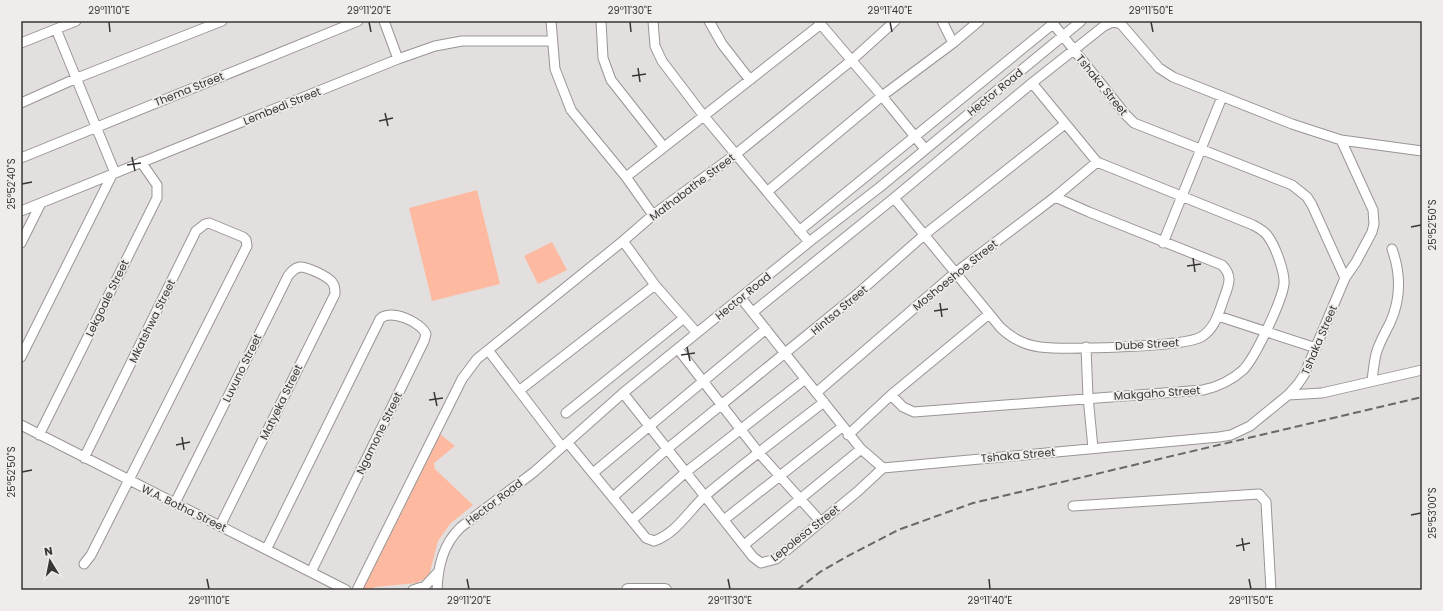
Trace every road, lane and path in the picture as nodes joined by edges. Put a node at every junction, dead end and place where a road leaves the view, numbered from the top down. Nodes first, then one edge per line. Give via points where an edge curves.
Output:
1 (76, 21) edge
2 (222, 21) edge
3 (358, 21) edge
4 (384, 21) edge
5 (551, 21) edge
6 (601, 21) edge
7 (652, 21) edge
8 (709, 21) edge
9 (942, 21) edge
10 (978, 21) edge
11 (1081, 21) edge
12 (1052, 22) edge
13 (819, 23) edge
14 (889, 23) edge
15 (56, 29) junction
16 (1063, 35) junction
17 (552, 41) junction
18 (21, 43) edge
19 (953, 43) junction
20 (1074, 50) junction
21 (398, 59) junction
22 (852, 60) junction
23 (77, 78) junction
24 (750, 80) junction
25 (1032, 83) junction
26 (882, 96) junction
27 (1222, 97) junction
28 (21, 103) edge
29 (703, 115) junction
30 (1065, 124) junction
31 (96, 127) junction
32 (915, 136) junction
33 (1341, 140) junction
34 (663, 146) junction
35 (925, 149) junction
36 (1201, 150) junction
37 (1422, 151) edge
38 (736, 154) junction
39 (21, 158) edge
40 (141, 162) junction
41 (1097, 162) junction
42 (114, 173) junction
43 (626, 177) junction
44 (768, 190) junction
45 (1055, 197) junction
46 (1182, 197) junction
47 (894, 198) junction
48 (41, 203) junction
49 (21, 211) edge
50 (653, 215) junction
51 (799, 231) junction
52 (924, 235) junction
53 (623, 241) junction
54 (21, 242) edge
55 (809, 242) junction
56 (1163, 243) junction
57 (1392, 249) dead end
58 (955, 272) junction
59 (1345, 278) junction
60 (329, 279) joint
61 (655, 284) junction
62 (741, 298) junction
63 (753, 312) junction
64 (989, 314) junction
65 (1218, 316) junction
66 (684, 318) junction
67 (766, 329) junction
68 (697, 333) junction
69 (1266, 333) junction
70 (1086, 347) junction
71 (1316, 348) junction
72 (678, 349) junction
73 (488, 350) junction
74 (784, 355) junction
75 (21, 357) edge
76 (1422, 370) edge
77 (804, 380) junction
78 (703, 382) junction
79 (1372, 382) junction
80 (520, 390) junction
81 (623, 393) junction
82 (816, 393) junction
83 (891, 395) junction
84 (1288, 395) junction
85 (1088, 398) junction
86 (824, 402) junction
87 (721, 405) junction
88 (566, 413) dead end
89 (21, 426) edge
90 (648, 426) junction
91 (842, 426) junction
92 (741, 429) junction
93 (848, 434) junction
94 (39, 435) junction
95 (565, 445) junction
96 (1093, 448) junction
97 (667, 449) junction
98 (860, 449) junction
99 (759, 452) junction
100 (84, 458) junction
101 (884, 468) junction
102 (686, 472) junction
103 (593, 473) junction
104 (780, 475) junction
105 (129, 480) junction
106 (705, 496) junction
107 (613, 497) junction
108 (800, 499) junction
109 (175, 503) junction
110 (1073, 506) dead end
111 (724, 519) junction
112 (632, 520) junction
113 (820, 521) junction
114 (220, 526) junction
115 (744, 545) junction
116 (267, 548) junction
117 (84, 564) dead end
118 (438, 571) junction
119 (310, 572) junction
120 (346, 590) edge
121 (357, 590) edge
122 (413, 590) edge
123 (437, 590) edge
124 (628, 590) edge
125 (665, 590) edge
126 (1271, 590) edge

1 - 15 street
2 - 23 street
3 - 31 street, Thema Street
4 - 21 street
5 - 17 street
6 - 34 street via 603,58 612,80
7 - 29 street via 657,53
8 - 24 street via 722,44
9 - 19 street
10 - 19 street
11 - 16 street, Hector Road
12 - 16 street, Tshaka Street
12 - 32 street, Hector Road
13 - 22 street
13 - 24 street
14 - 22 street, Mathabathe Street
15 - 18 street
15 - 23 street
16 - 20 street, Tshaka Street
16 - 35 street, Hector Road
17 - 21 street, Lembedi Street via 462,41 435,46
17 - 43 street via 555,69 571,110
19 - 26 street
20 - 25 street, Hector Road
20 - 27 street, Hector Road via 1104,26 1113,22 1121,24 1167,74
20 - 36 street, Tshaka Street via 1134,123
21 - 40 street, Lembedi Street
22 - 26 street
22 - 38 street, Mathabathe Street
23 - 28 street
23 - 31 street
24 - 29 street
25 - 30 street
25 - 47 street, Hector Road
26 - 32 street
26 - 44 street
27 - 33 street
27 - 36 street
29 - 34 street
29 - 38 street
30 - 41 street
30 - 52 street, Hintsa Street
31 - 39 street, Thema Street
31 - 42 street
32 - 35 street
32 - 51 street, Hector Road
33 - 37 street
33 - 59 street via 1374,216 1372,232
34 - 43 street
35 - 55 street, Hector Road
36 - 46 street
36 - 59 street, Tshaka Street via 1292,185 1301,191 1312,205
38 - 44 street
38 - 50 street, Mathabathe Street
40 - 42 street, Lembedi Street
40 - 94 street, Lekgoale Street via 157,185 157,198
41 - 45 street, Moshoeshoe Street
41 - 46 street, Makgaho Street
42 - 48 street, Lembedi Street
42 - 75 street
43 - 50 street
44 - 51 street
45 - 56 street, Dube Street
45 - 58 street, Moshoeshoe Street
46 - 56 street
46 - 69 street, Makgaho Street via 1239,219 1261,229 1268,236 1282,269 1284,284
47 - 52 street, Dube Street
47 - 63 street, Hector Road
48 - 49 street, Lembedi Street
48 - 54 street
50 - 53 street, Mathabathe Street
51 - 55 street
52 - 58 street, Dube Street
52 - 74 street, Hintsa Street
53 - 61 street
53 - 73 street, Mathabathe Street
55 - 62 street, Hector Road
56 - 65 street, Dube Street via 1222,265 1228,271 1230,281
57 - 79 street via 1399,275 1398,298 1376,353
58 - 64 street, Dube Street
58 - 82 street, Moshoeshoe Street
59 - 71 street, Tshaka Street
60 - 109 street, Luvuno Street via 300,267 288,276
60 - 114 street, Matyeka Street via 335,288 335,294
61 - 66 street
61 - 80 street
62 - 63 street
62 - 68 street, Hector Road
63 - 67 street
64 - 70 street, Dube Street via 1008,335 1022,342 1041,347
64 - 83 street
65 - 69 street
65 - 70 street, Dube Street via 1206,334 1193,340 1167,344
66 - 68 street
66 - 88 street
67 - 74 street
67 - 78 street
68 - 72 street, Hector Road
69 - 71 street
69 - 85 street, Makgaho Street via 1243,370 1215,387
70 - 85 street
71 - 84 street, Tshaka Street via 1304,375
72 - 78 street
72 - 81 street, Hector Road
73 - 80 street
73 - 121 street, Mathabathe Street via 471,365 462,379
74 - 77 street
74 - 87 street, Hintsa Street
76 - 79 street
77 - 82 street
77 - 92 street
78 - 87 street
78 - 90 street
79 - 84 street via 1322,393
80 - 95 street
81 - 90 street, Lepolesa Street
81 - 95 street, Hector Road
82 - 86 street
83 - 85 street, Makgaho Street via 903,407 914,412
83 - 93 street
84 - 96 street, Tshaka Street via 1260,419 1231,435
85 - 96 street
86 - 91 street
86 - 99 street
87 - 92 street
87 - 97 street, Hintsa Street
89 - 94 street, W.A. Botha Street
90 - 97 street, Lepolesa Street
90 - 103 street
91 - 93 street
91 - 104 street
92 - 99 street
92 - 102 street
93 - 98 street
94 - 100 street, W.A. Botha Street
95 - 103 street
95 - 118 street, Hector Road via 453,535
96 - 101 street, Tshaka Street
97 - 102 street, Lepolesa Street
97 - 107 street, Hintsa Street
98 - 101 street
98 - 108 street
99 - 104 street
99 - 106 street
100 - 105 street, W.A. Botha Street
100 - 105 street, Mkatshwa Street via 196,231 209,223 243,237 247,246
101 - 113 street, Lepolesa Street
102 - 106 street, Lepolesa Street
102 - 112 street
103 - 107 street
104 - 108 street
104 - 111 street
105 - 109 street, W.A. Botha Street
105 - 117 street
106 - 111 street, Lepolesa Street
106 - 112 street via 684,520 654,541 646,538
107 - 112 street
108 - 113 street
108 - 115 street
109 - 114 street, W.A. Botha Street
110 - 126 street via 1259,494 1266,502
111 - 115 street, Lepolesa Street
113 - 115 street, Lepolesa Street via 771,561 761,563
114 - 116 street, W.A. Botha Street
116 - 119 street, W.A. Botha Street
116 - 119 street, Ngamone Street via 383,315 394,314 420,325 425,331 425,337
118 - 122 street via 425,586
118 - 123 street, Hector Road
119 - 120 street, W.A. Botha Street
124 - 125 main road

